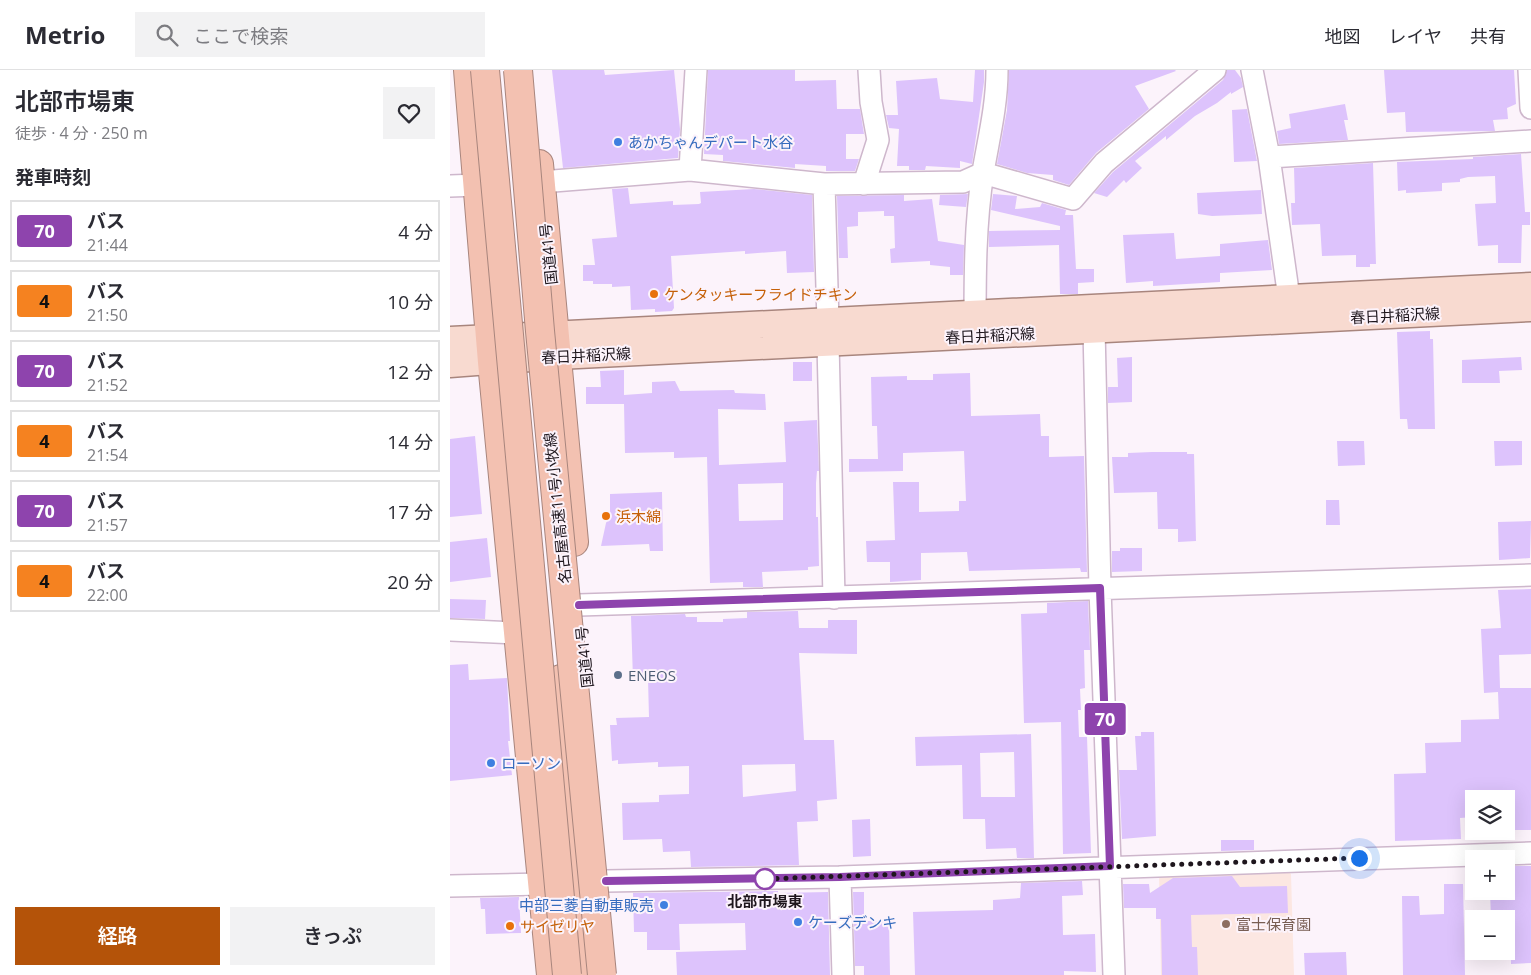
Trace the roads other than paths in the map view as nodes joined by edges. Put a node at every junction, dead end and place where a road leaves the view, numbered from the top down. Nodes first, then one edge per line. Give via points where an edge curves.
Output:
1 (468, 70) edge
2 (485, 70) edge
3 (518, 70) edge
4 (531, 70) edge
5 (696, 70) edge
6 (869, 70) edge
7 (998, 70) edge
8 (1216, 70) edge
9 (1252, 70) edge
10 (1529, 70) edge
11 (1531, 108) edge
12 (1531, 141) edge
13 (1269, 157) junction
14 (690, 170) junction
15 (983, 173) junction
16 (541, 182) junction
17 (824, 184) junction
18 (864, 184) junction
19 (478, 185) junction
20 (450, 186) edge
21 (1531, 286) edge
22 (1289, 298) junction
23 (1531, 308) edge
24 (974, 325) junction
25 (1094, 329) junction
26 (828, 333) junction
27 (450, 340) edge
28 (557, 345) junction
29 (492, 351) junction
30 (450, 364) edge
31 (560, 385) junction
32 (1531, 575) edge
33 (1100, 588) junction
34 (834, 598) junction
35 (579, 605) junction
36 (450, 630) edge
37 (517, 633) junction
38 (1531, 853) edge
39 (1110, 866) junction
40 (840, 877) junction
41 (606, 881) junction
42 (543, 884) junction
43 (450, 886) edge
44 (551, 975) edge
45 (567, 975) edge
46 (586, 975) edge
47 (602, 975) edge
48 (614, 975) edge
49 (843, 975) edge
50 (1114, 975) edge

1 - 19 highway
2 - 45 highway, bridge
3 - 47 highway, 名古屋高速11号小牧線, bridge
4 - 16 highway, 国道41号
5 - 14 street
6 - 18 street via 870,102 878,140
7 - 15 street via 997,102
8 - 15 street via 1104,163 1073,199
9 - 13 street
10 - 11 street
12 - 13 street
13 - 22 street
14 - 16 street
14 - 17 street
15 - 18 street via 963,182
15 - 24 street via 974,280
16 - 28 highway, 国道41号
17 - 18 street
17 - 26 street
19 - 20 street
19 - 29 highway
21 - 22 main road, 春日井稲沢線
22 - 24 main road, 春日井稲沢線
23 - 25 main road, 春日井稲沢線
24 - 25 main road, 春日井稲沢線
24 - 26 main road, 春日井稲沢線
25 - 33 street
26 - 28 main road, 春日井稲沢線
26 - 34 street
27 - 29 main road, 春日井稲沢線
28 - 29 main road, 春日井稲沢線
28 - 31 highway, 国道41号
29 - 30 main road, 春日井稲沢線
29 - 37 highway
31 - 35 highway, 国道41号
31 - 46 highway via 550,402 567,579 555,597
32 - 33 street
33 - 34 street
33 - 39 street
34 - 35 street
35 - 41 highway, 国道41号
36 - 37 street
37 - 42 highway
38 - 39 street
39 - 40 street
39 - 50 street
40 - 41 street
40 - 49 street
41 - 48 highway, 国道41号
42 - 43 street
42 - 44 highway

